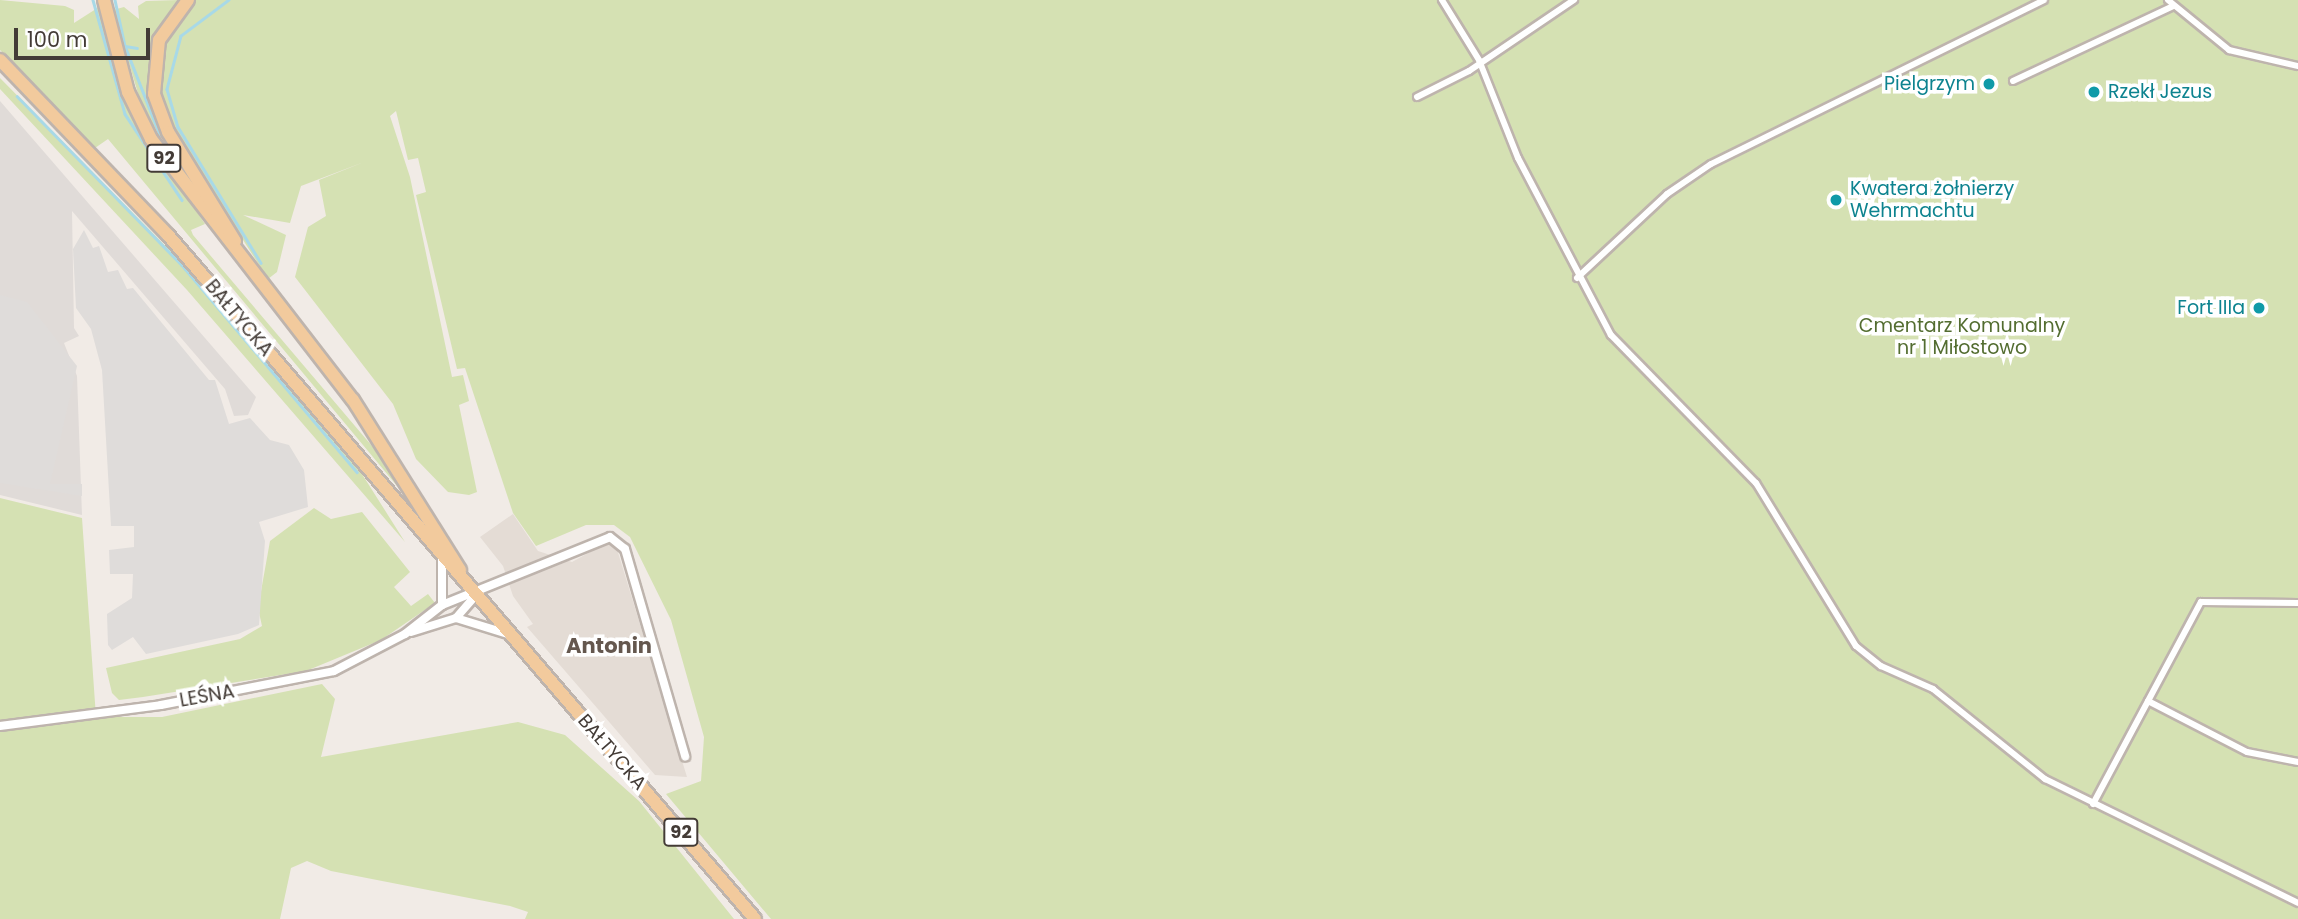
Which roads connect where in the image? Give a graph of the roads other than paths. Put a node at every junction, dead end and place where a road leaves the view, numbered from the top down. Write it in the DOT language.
graph roads {
  1 [pos="104,0"];
  2 [pos="188,0"];
  3 [pos="1442,0"];
  4 [pos="1574,0"];
  5 [pos="2044,0"];
  6 [pos="2170,3"];
  7 [pos="0,60"];
  8 [pos="1479,60"];
  9 [pos="2298,66"];
  10 [pos="0,72"];
  11 [pos="2013,81"];
  12 [pos="1417,97"];
  13 [pos="43,104"];
  14 [pos="1577,278"];
  15 [pos="256,281"];
  16 [pos="442,560"];
  17 [pos="471,591"];
  18 [pos="2298,603"];
  19 [pos="442,605"];
  20 [pos="456,618"];
  21 [pos="405,634"];
  22 [pos="508,635"];
  23 [pos="2148,701"];
  24 [pos="0,726"];
  25 [pos="685,756"];
  26 [pos="2298,762"];
  27 [pos="2093,803"];
  28 [pos="2298,903"];
  29 [pos="755,919"];
  1 -- 15 [label="main road, BAŁTYCKA / 92"];
  2 -- 15 [label="main road"];
  3 -- 8 [label="street"];
  4 -- 8 [label="street"];
  5 -- 14 [label="street"];
  6 -- 9 [label="street"];
  6 -- 11 [label="street"];
  7 -- 13 [label="main road, BAŁTYCKA / 92"];
  8 -- 12 [label="street"];
  8 -- 14 [label="street"];
  10 -- 13 [label="main road"];
  13 -- 16 [label="main road, BAŁTYCKA / 92"];
  14 -- 27 [label="street"];
  15 -- 17 [label="main road, BAŁTYCKA / 92"];
  16 -- 17 [label="main road, BAŁTYCKA / 92"];
  16 -- 19 [label="street"];
  17 -- 19 [label="street, LEŚNA"];
  17 -- 20 [label="street"];
  17 -- 22 [label="main road, BAŁTYCKA / 92"];
  17 -- 25 [label="street"];
  18 -- 23 [label="street"];
  19 -- 21 [label="street, LEŚNA"];
  20 -- 21 [label="street, LEŚNA"];
  20 -- 22 [label="street"];
  21 -- 24 [label="street, LEŚNA"];
  22 -- 29 [label="main road, BAŁTYCKA / 92"];
  23 -- 26 [label="street"];
  23 -- 27 [label="street"];
  27 -- 28 [label="street"];
}
